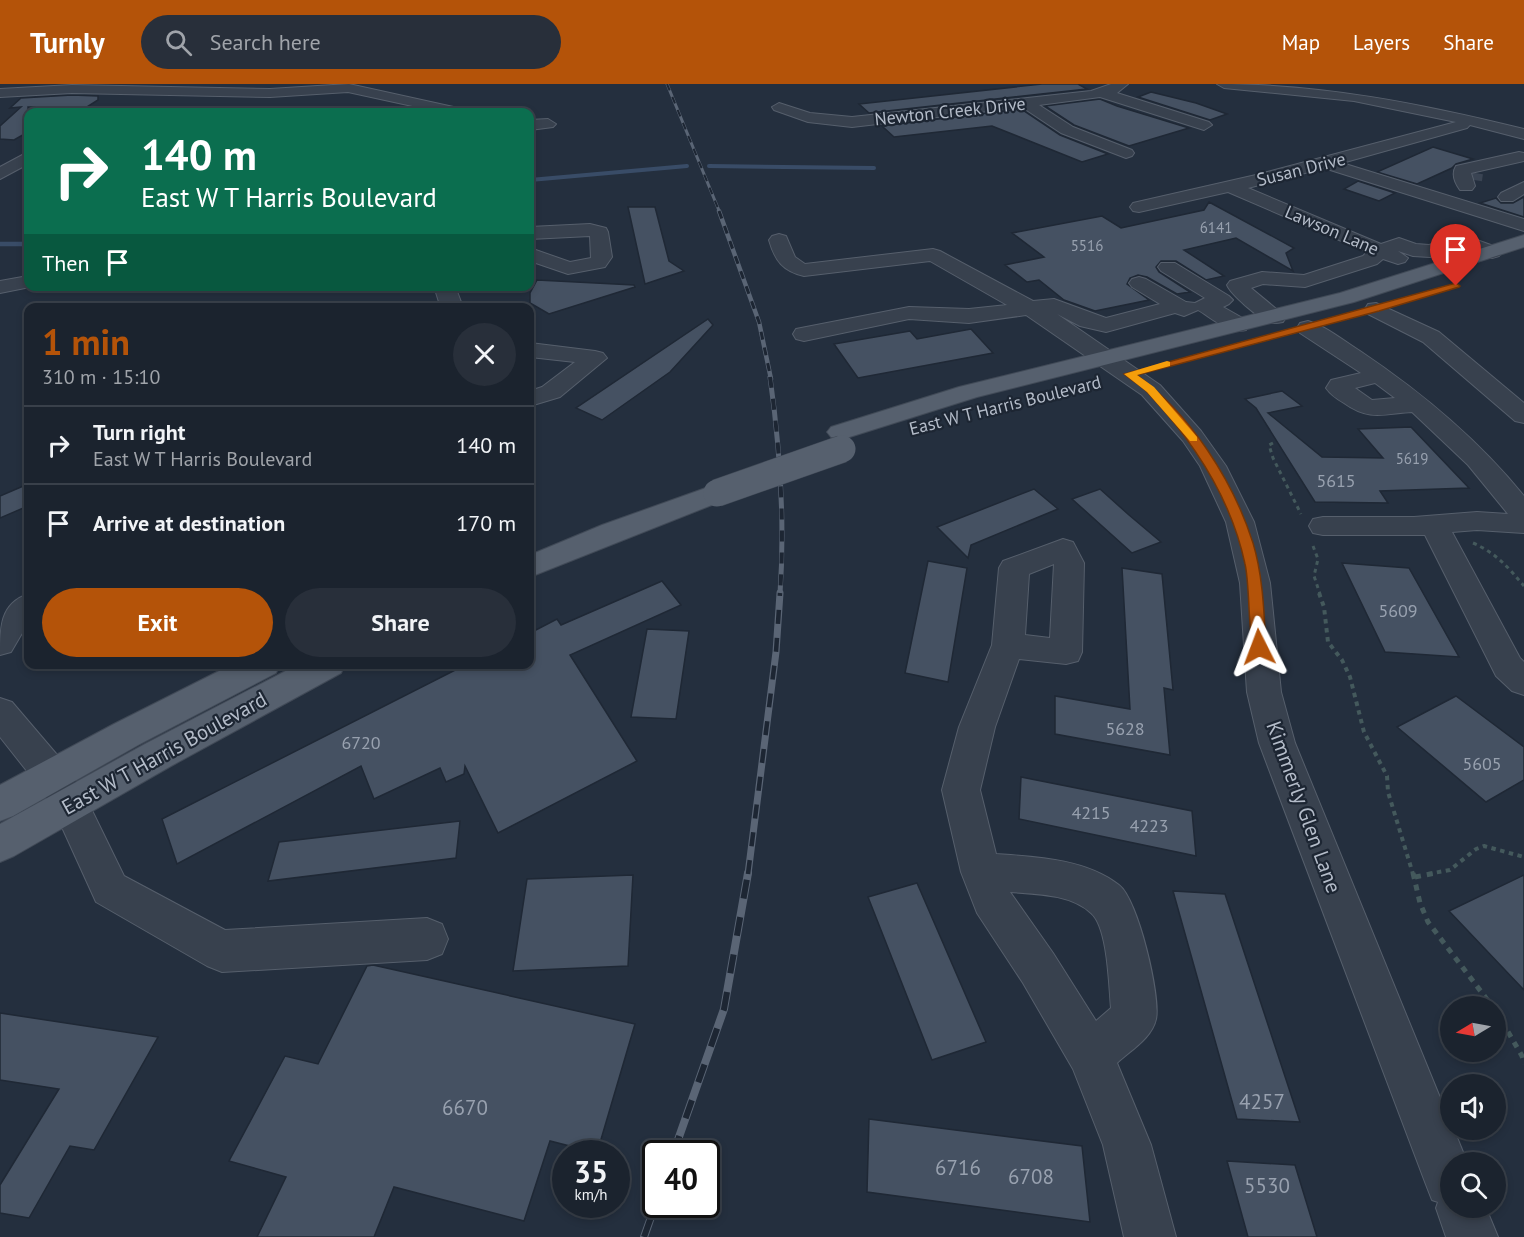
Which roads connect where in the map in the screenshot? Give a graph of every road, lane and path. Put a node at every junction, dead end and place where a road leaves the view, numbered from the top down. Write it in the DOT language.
graph roads {
  1 [pos="255,84"];
  2 [pos="1121,84"];
  3 [pos="1224,84"];
  4 [pos="59,87"];
  5 [pos="148,88"];
  6 [pos="0,93"];
  7 [pos="242,93"];
  8 [pos="1101,93"];
  9 [pos="412,101"];
  10 [pos="1026,103"];
  11 [pos="221,106"];
  12 [pos="115,107"];
  13 [pos="779,107"];
  14 [pos="399,108"];
  15 [pos="441,108"];
  16 [pos="1431,113"];
  17 [pos="548,124"];
  18 [pos="534,125"];
  19 [pos="1204,125"];
  20 [pos="1466,133"];
  21 [pos="1126,153"];
  22 [pos="1363,153"];
  23 [pos="1500,158"];
  24 [pos="24,159"];
  25 [pos="1326,163"];
  26 [pos="1390,163"];
  27 [pos="0,174"];
  28 [pos="1448,180"];
  29 [pos="1231,187"];
  30 [pos="1520,192"];
  31 [pos="1139,207"];
  32 [pos="1518,223"];
  33 [pos="1371,230"];
  34 [pos="534,233"];
  35 [pos="778,240"];
  36 [pos="1524,241"];
  37 [pos="1489,243"];
  38 [pos="1390,247"];
  39 [pos="534,255"];
  40 [pos="1524,261"];
  41 [pos="1168,267"];
  42 [pos="1433,272"];
  43 [pos="1139,282"];
  44 [pos="24,283"];
  45 [pos="0,287"];
  46 [pos="1205,305"];
  47 [pos="1029,307"];
  48 [pos="1167,309"];
  49 [pos="1376,309"];
  50 [pos="1137,317"];
  51 [pos="1275,317"];
  52 [pos="1238,325"];
  53 [pos="1308,328"];
  54 [pos="804,334"];
  55 [pos="1170,342"];
  56 [pos="534,350"];
  57 [pos="1118,366"];
  58 [pos="1380,375"];
  59 [pos="534,398"];
  60 [pos="1419,404"];
  61 [pos="1524,416"];
  62 [pos="1273,443"];
  63 [pos="717,483"];
  64 [pos="1524,515"];
  65 [pos="1433,523"];
  66 [pos="1524,524"];
  67 [pos="1311,526"];
  68 [pos="1467,537"];
  69 [pos="534,544"];
  70 [pos="534,565"];
  71 [pos="1524,586"];
  72 [pos="0,603"];
  73 [pos="24,605"];
  74 [pos="24,609"];
  75 [pos="0,642"];
  76 [pos="1008,645"];
  77 [pos="256,669"];
  78 [pos="318,669"];
  79 [pos="1524,682"];
  80 [pos="0,712"];
  81 [pos="60,789"];
  82 [pos="0,804"];
  83 [pos="0,844"];
  84 [pos="1524,857"];
  85 [pos="981,873"];
  86 [pos="1415,877"];
  87 [pos="427,939"];
  88 [pos="1484,996"];
  89 [pos="1506,1028"];
  90 [pos="1091,1055"];
  91 [pos="1524,1064"];
  92 [pos="1440,1157"];
  93 [pos="1465,1218"];
  94 [pos="1150,1237"];
  95 [pos="1472,1237"];
  1 -- 7 [label="street"];
  2 -- 8 [label="street, Newton Creek Drive"];
  3 -- 16 [label="street"];
  4 -- 5 [label="street"];
  4 -- 6 [label="street"];
  5 -- 7 [label="street"];
  5 -- 12 [label="street"];
  7 -- 9 [label="street"];
  7 -- 11 [label="street"];
  8 -- 10 [label="street, Newton Creek Drive"];
  8 -- 19 [label="street"];
  9 -- 14 [label="street"];
  9 -- 15 [label="street"];
  10 -- 13 [label="street, Newton Creek Drive"];
  10 -- 21 [label="street"];
  16 -- 20 [label="street"];
  16 -- 23 [label="street"];
  17 -- 18 [label="street"];
  20 -- 22 [label="street, Susan Drive"];
  20 -- 23 [label="street"];
  22 -- 25 [label="street, Susan Drive"];
  22 -- 26 [label="street"];
  23 -- 28 [label="street"];
  23 -- 30 [label="street"];
  24 -- 27 [label="street"];
  25 -- 29 [label="street, Susan Drive"];
  25 -- 32 [label="street"];
  29 -- 31 [label="street, Susan Drive"];
  29 -- 38 [label="street, Lawson Lane"];
  32 -- 37 [label="street"];
  33 -- 38 [label="street"];
  34 -- 39 [label="street"];
  35 -- 47 [label="street"];
  36 -- 37 [label="main road, East W T Harris Boulevard"];
  37 -- 38 [label="street"];
  37 -- 42 [label="main road, East W T Harris Boulevard"];
  38 -- 42 [label="street, Lawson Lane"];
  38 -- 51 [label="street"];
  40 -- 49 [label="main road, East W T Harris Boulevard"];
  41 -- 46 [label="street"];
  42 -- 51 [label="main road, East W T Harris Boulevard"];
  43 -- 46 [label="street"];
  44 -- 45 [label="street"];
  46 -- 52 [label="street"];
  47 -- 50 [label="street"];
  47 -- 54 [label="street"];
  47 -- 57 [label="street"];
  48 -- 50 [label="street"];
  49 -- 53 [label="main road, East W T Harris Boulevard"];
  49 -- 61 [label="street"];
  50 -- 55 [label="street"];
  51 -- 52 [label="main road, East W T Harris Boulevard"];
  52 -- 55 [label="main road, East W T Harris Boulevard"];
  53 -- 57 [label="main road, East W T Harris Boulevard"];
  53 -- 58 [label="street"];
  55 -- 57 [label="main road, East W T Harris Boulevard"];
  56 -- 59 [label="street"];
  57 -- 63 [label="main road, East W T Harris Boulevard, bridge"];
  57 -- 92 [label="street, Kimmerly Glen Lane"];
  58 -- 60 [label="street"];
  58 -- 60 [label="street"];
  60 -- 64 [label="street"];
  62 -- 67 [label="path"];
  63 -- 69 [label="main road, East W T Harris Boulevard"];
  63 -- 70 [label="main road, East W T Harris Boulevard"];
  65 -- 66 [label="street"];
  65 -- 67 [label="street"];
  65 -- 79 [label="street"];
  67 -- 86 [label="path"];
  68 -- 71 [label="path"];
  72 -- 73 [label="street"];
  74 -- 75 [label="street"];
  76 -- 85 [label="street"];
  77 -- 81 [label="main road, East W T Harris Boulevard"];
  78 -- 81 [label="main road, East W T Harris Boulevard"];
  80 -- 81 [label="street"];
  81 -- 82 [label="main road, East W T Harris Boulevard"];
  81 -- 83 [label="main road, East W T Harris Boulevard"];
  81 -- 87 [label="street"];
  84 -- 86 [label="path"];
  85 -- 90 [label="street"];
  85 -- 90 [label="street"];
  86 -- 88 [label="path"];
  89 -- 91 [label="path"];
  90 -- 94 [label="street"];
  93 -- 95 [label="street"];
}
